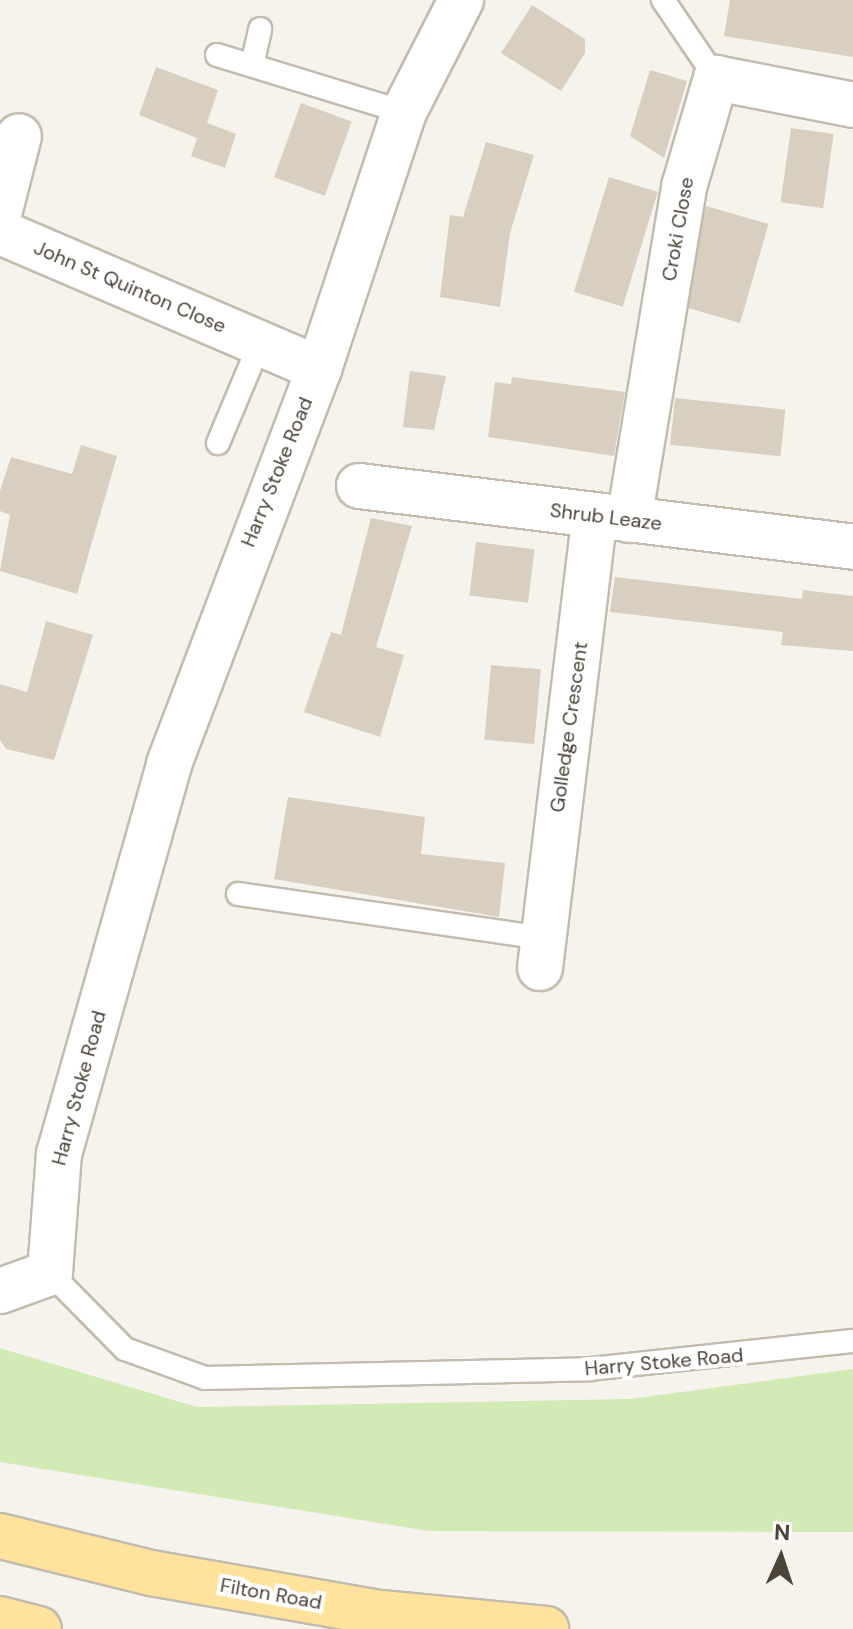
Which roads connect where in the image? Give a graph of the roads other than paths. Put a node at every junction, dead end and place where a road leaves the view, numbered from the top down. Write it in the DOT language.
graph roads {
  1 [pos="461,0"];
  2 [pos="663,0"];
  3 [pos="260,29"];
  4 [pos="217,55"];
  5 [pos="252,65"];
  6 [pos="716,78"];
  7 [pos="853,105"];
  8 [pos="404,112"];
  9 [pos="19,136"];
  10 [pos="0,210"];
  11 [pos="0,232"];
  12 [pos="260,343"];
  13 [pos="319,369"];
  14 [pos="218,443"];
  15 [pos="359,486"];
  16 [pos="612,518"];
  17 [pos="853,547"];
  18 [pos="238,894"];
  19 [pos="542,953"];
  20 [pos="50,1273"];
  21 [pos="0,1291"];
  22 [pos="853,1341"];
  23 [pos="0,1536"];
  24 [pos="0,1619"];
  25 [pos="39,1629"];
  26 [pos="546,1629"];
  1 -- 8 [label="street, Harry Stoke Road"];
  2 -- 6 [label="lane"];
  3 -- 5 [label="lane"];
  4 -- 5 [label="lane"];
  5 -- 8 [label="lane"];
  6 -- 7 [label="street"];
  6 -- 16 [label="street, Croki Close"];
  8 -- 13 [label="street, Harry Stoke Road"];
  9 -- 10 [label="street"];
  11 -- 12 [label="street, John St Quinton Close"];
  12 -- 13 [label="street, John St Quinton Close"];
  12 -- 14 [label="lane"];
  13 -- 20 [label="street, Harry Stoke Road"];
  15 -- 16 [label="street, Shrub Leaze"];
  16 -- 17 [label="street, Shrub Leaze"];
  16 -- 19 [label="street, Golledge Crescent"];
  18 -- 19 [label="lane, Golledge Crescent"];
  20 -- 21 [label="street"];
  20 -- 22 [label="lane, Harry Stoke Road"];
  23 -- 26 [label="main road, Filton Road"];
  24 -- 25 [label="main road"];
}
